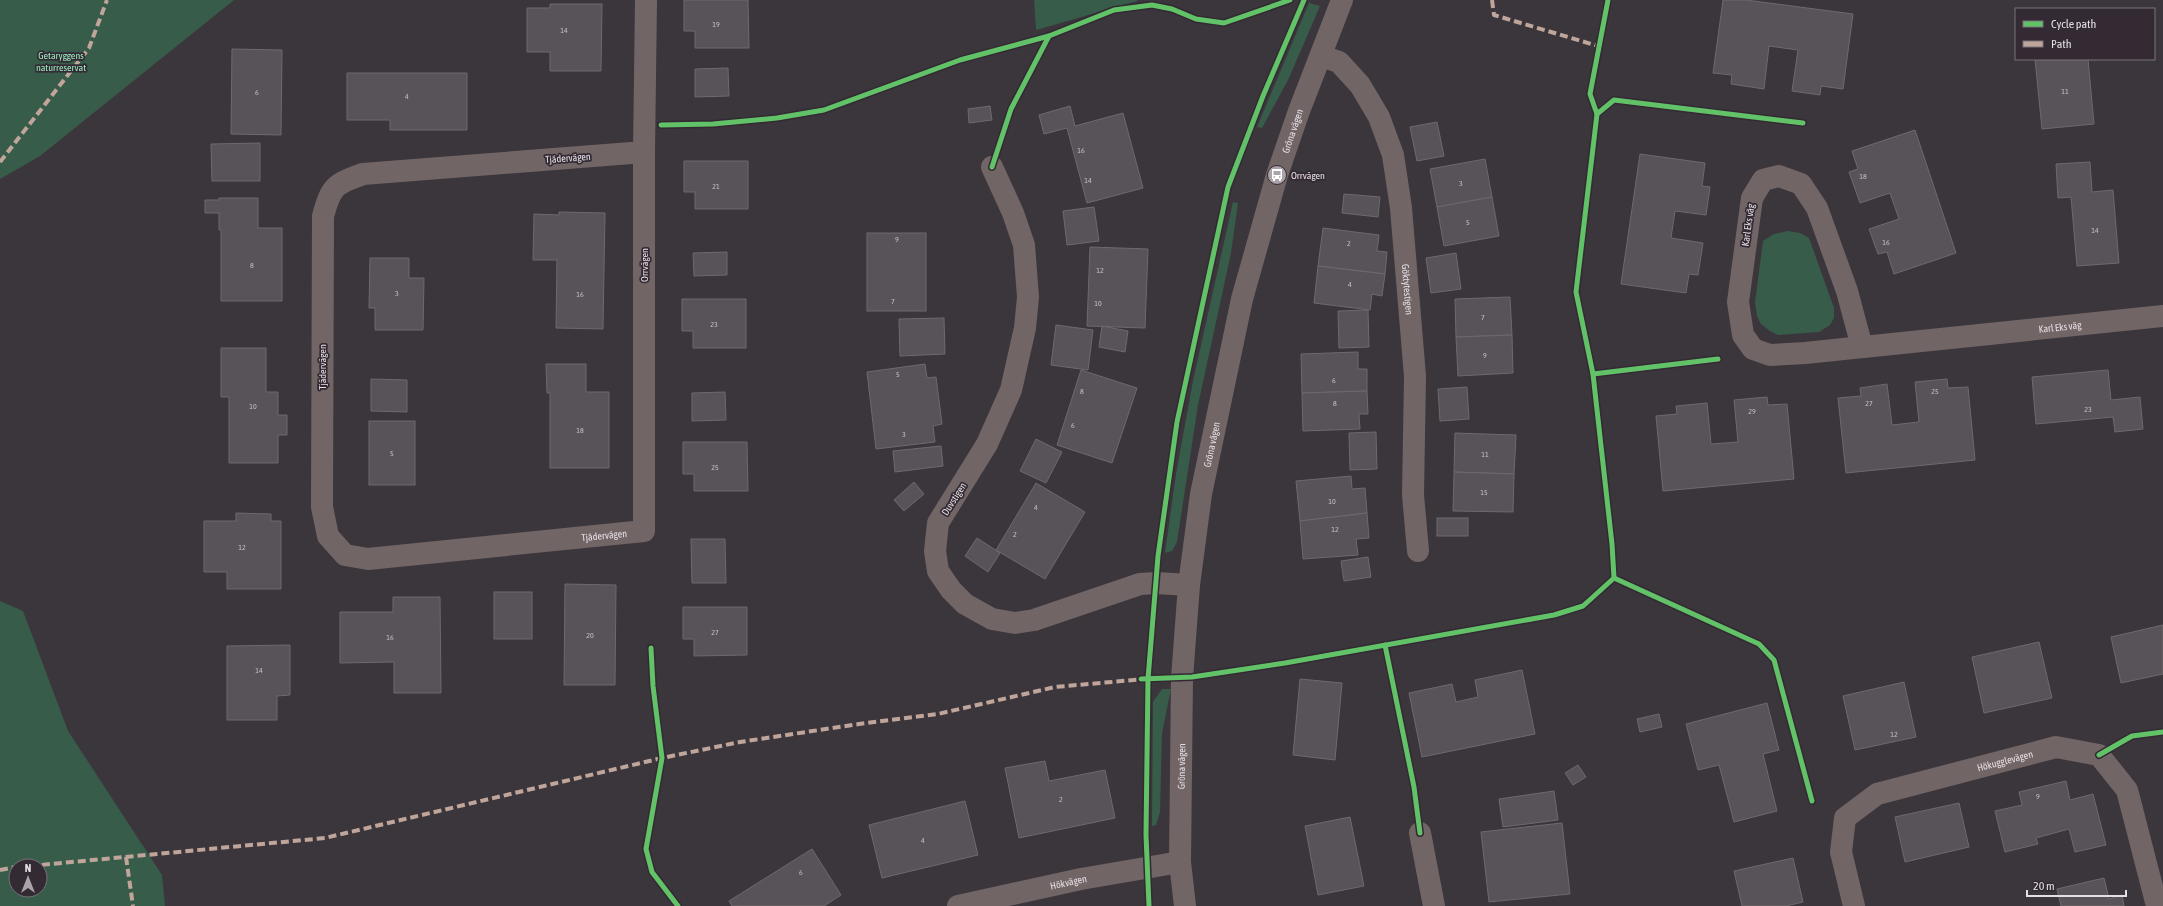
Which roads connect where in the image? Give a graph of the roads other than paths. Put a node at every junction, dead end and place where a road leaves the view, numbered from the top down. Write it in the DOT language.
graph roads {
  1 [pos="646,0"];
  2 [pos="1342,0"];
  3 [pos="1321,56"];
  4 [pos="644,152"];
  5 [pos="992,167"];
  6 [pos="2163,316"];
  7 [pos="1862,347"];
  8 [pos="644,531"];
  9 [pos="1418,551"];
  10 [pos="1189,585"];
  11 [pos="1420,833"];
  12 [pos="1180,862"];
  13 [pos="958,906"];
  14 [pos="1185,906"];
  15 [pos="1434,906"];
  16 [pos="1854,906"];
  17 [pos="2157,906"];
  1 -- 4 [label="street, Orrvägen"];
  2 -- 3 [label="street, Gröna vägen"];
  3 -- 9 [label="street, Göktytestigen"];
  3 -- 10 [label="street, Gröna vägen"];
  4 -- 8 [label="street, Orrvägen"];
  4 -- 8 [label="street, Tjädervägen"];
  5 -- 10 [label="street, Duvstigen"];
  6 -- 7 [label="street, Karl Eks väg"];
  7 -- 7 [label="street, Karl Eks väg"];
  10 -- 12 [label="street, Gröna vägen"];
  11 -- 15 [label="street"];
  12 -- 13 [label="street, Hökvägen"];
  12 -- 14 [label="street, Gröna vägen"];
  16 -- 17 [label="street, Hökugglevägen"];
}
